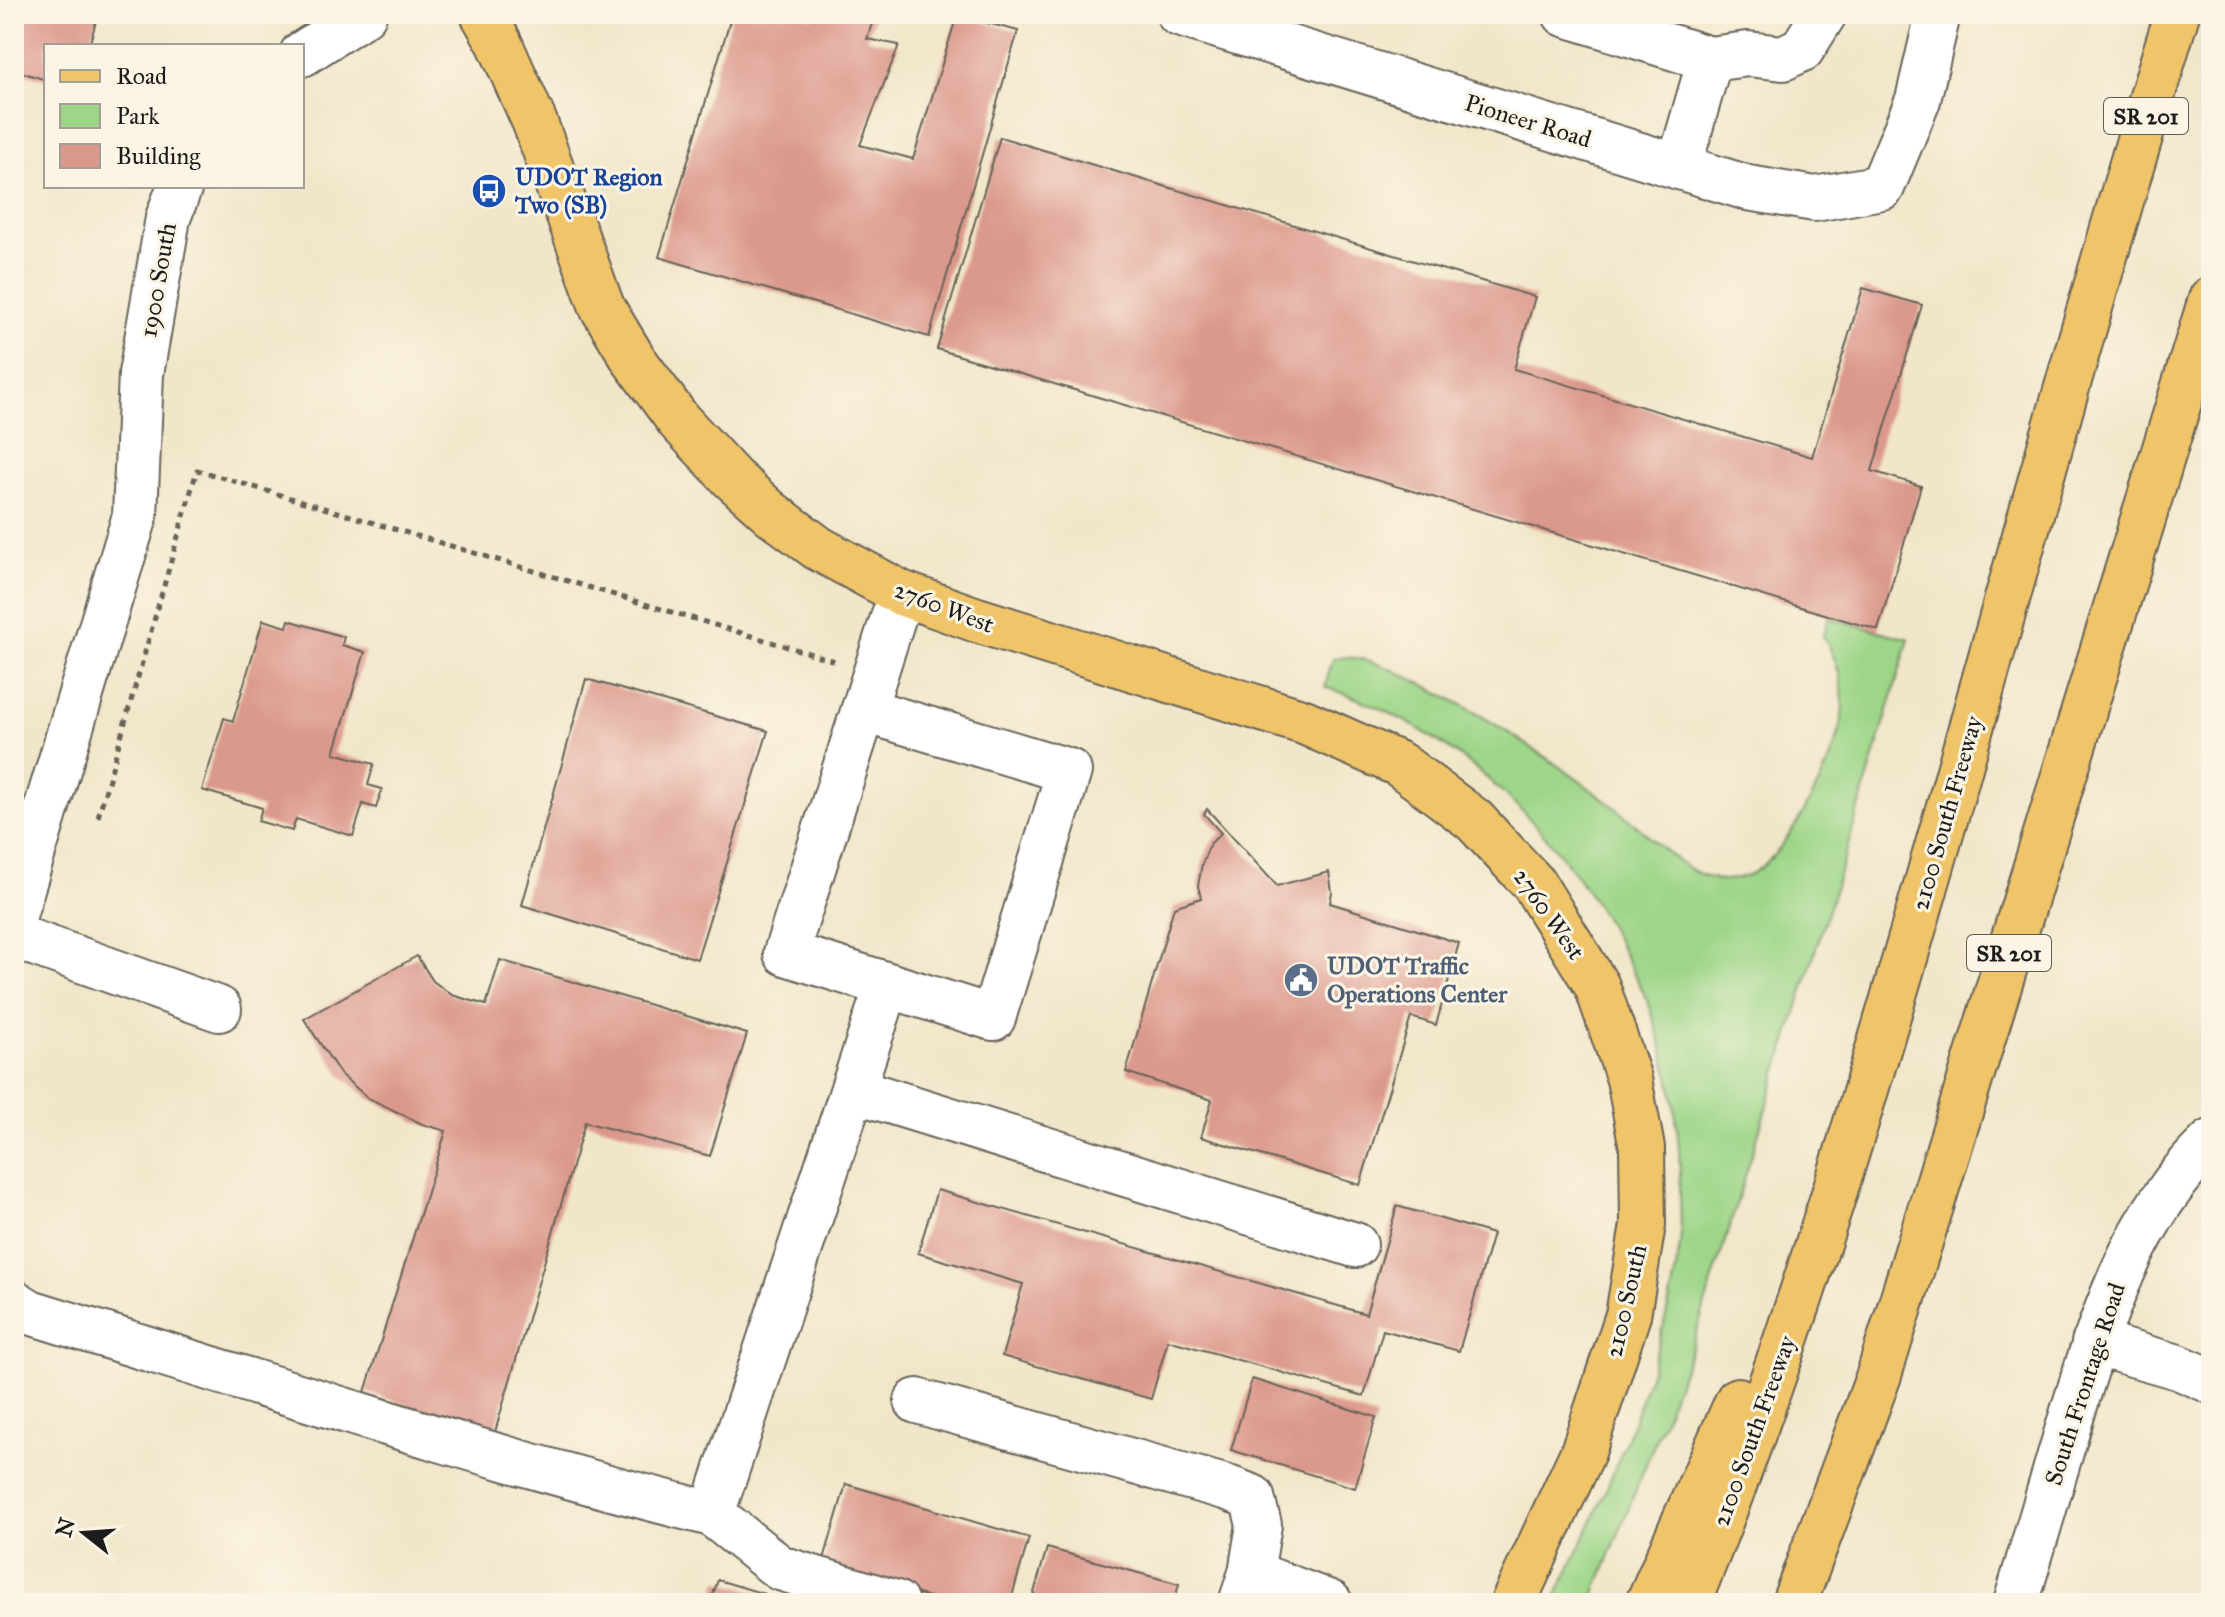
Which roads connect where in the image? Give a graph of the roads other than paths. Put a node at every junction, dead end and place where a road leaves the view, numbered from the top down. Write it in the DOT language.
graph roads {
  1 [pos="364,14"];
  2 [pos="483,14"];
  3 [pos="1179,14"];
  4 [pos="1565,14"];
  5 [pos="1824,14"];
  6 [pos="1938,14"];
  7 [pos="2156,14"];
  8 [pos="2177,14"];
  9 [pos="1280,29"];
  10 [pos="304,53"];
  11 [pos="1710,59"];
  12 [pos="1679,167"];
  13 [pos="179,188"];
  14 [pos="2115,218"];
  15 [pos="2211,299"];
  16 [pos="901,593"];
  17 [pos="864,710"];
  18 [pos="14,915"];
  19 [pos="14,936"];
  20 [pos="1901,976"];
  21 [pos="887,986"];
  22 [pos="1597,986"];
  23 [pos="219,1009"];
  24 [pos="854,1090"];
  25 [pos="2211,1142"];
  26 [pos="1355,1245"];
  27 [pos="14,1302"];
  28 [pos="2094,1343"];
  29 [pos="2211,1381"];
  30 [pos="917,1401"];
  31 [pos="712,1514"];
  32 [pos="1246,1588"];
  33 [pos="896,1603"];
  34 [pos="1330,1603"];
  35 [pos="1513,1603"];
  36 [pos="1648,1603"];
  37 [pos="1688,1603"];
  38 [pos="1794,1603"];
  39 [pos="2016,1603"];
  1 -- 10 [label="street"];
  2 -- 16 [label="main road, 2760 West"];
  3 -- 9 [label="street, Pioneer Road"];
  4 -- 11 [label="street"];
  5 -- 11 [label="street"];
  6 -- 12 [label="street, Pioneer Road"];
  7 -- 14 [label="main road"];
  8 -- 14 [label="main road, 2100 South Freeway / SR 201"];
  9 -- 12 [label="street, Pioneer Road"];
  11 -- 12 [label="street"];
  13 -- 18 [label="street, 1900 South"];
  14 -- 20 [label="main road, 2100 South Freeway / SR 201"];
  15 -- 38 [label="main road, SR 201"];
  16 -- 17 [label="street"];
  16 -- 22 [label="main road, 2760 West"];
  17 -- 21 [label="street"];
  17 -- 21 [label="street"];
  19 -- 23 [label="street"];
  20 -- 36 [label="main road"];
  20 -- 37 [label="main road, 2100 South Freeway / SR 201"];
  21 -- 24 [label="street"];
  22 -- 35 [label="main road, 2100 South"];
  24 -- 26 [label="street"];
  24 -- 31 [label="street"];
  25 -- 28 [label="street, South Frontage Road"];
  27 -- 31 [label="street"];
  28 -- 29 [label="street"];
  28 -- 39 [label="street, South Frontage Road"];
  30 -- 32 [label="street"];
  31 -- 33 [label="street"];
  32 -- 34 [label="street"];
}
